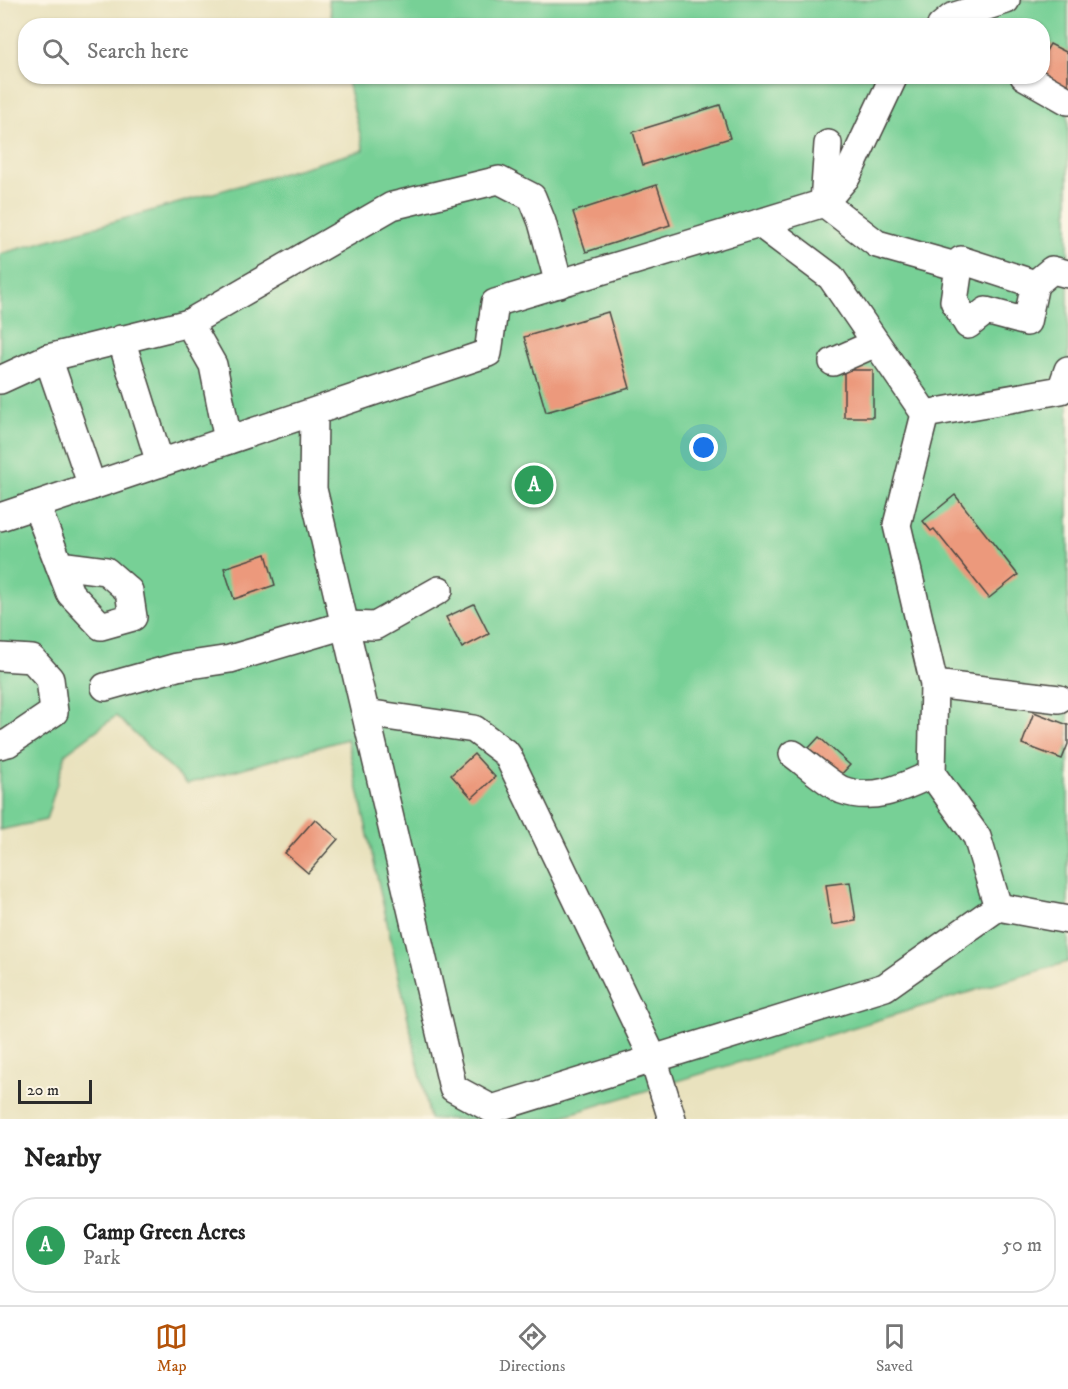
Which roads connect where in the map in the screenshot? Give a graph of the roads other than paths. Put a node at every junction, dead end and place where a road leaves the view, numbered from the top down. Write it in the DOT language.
graph roads {
  1 [pos="1006,0"];
  2 [pos="951,18"];
  3 [pos="890,84"];
  4 [pos="1038,84"];
  5 [pos="1068,101"];
  6 [pos="828,144"];
  7 [pos="824,203"];
  8 [pos="759,223"];
  9 [pos="959,267"];
  10 [pos="1068,274"];
  11 [pos="559,284"];
  12 [pos="1035,284"];
  13 [pos="189,323"];
  14 [pos="120,339"];
  15 [pos="876,343"];
  16 [pos="48,358"];
  17 [pos="833,362"];
  18 [pos="0,380"];
  19 [pos="1066,384"];
  20 [pos="314,412"];
  21 [pos="925,414"];
  22 [pos="228,440"];
  23 [pos="160,463"];
  24 [pos="92,486"];
  25 [pos="36,505"];
  26 [pos="0,517"];
  27 [pos="59,565"];
  28 [pos="439,590"];
  29 [pos="345,625"];
  30 [pos="0,657"];
  31 [pos="934,684"];
  32 [pos="105,687"];
  33 [pos="1059,699"];
  34 [pos="366,713"];
  35 [pos="0,745"];
  36 [pos="793,754"];
  37 [pos="932,774"];
  38 [pos="998,907"];
  39 [pos="1068,920"];
  40 [pos="653,1058"];
  41 [pos="672,1119"];
  1 -- 2 [label="lane"];
  3 -- 7 [label="lane"];
  4 -- 5 [label="lane"];
  6 -- 7 [label="lane"];
  7 -- 8 [label="lane"];
  7 -- 9 [label="lane"];
  8 -- 11 [label="lane"];
  8 -- 15 [label="lane"];
  9 -- 12 [label="lane"];
  9 -- 12 [label="lane"];
  10 -- 12 [label="lane"];
  11 -- 13 [label="lane"];
  11 -- 20 [label="lane"];
  13 -- 14 [label="lane"];
  13 -- 22 [label="lane"];
  14 -- 16 [label="lane"];
  14 -- 23 [label="lane"];
  15 -- 17 [label="lane"];
  15 -- 21 [label="lane"];
  16 -- 18 [label="lane"];
  16 -- 24 [label="lane"];
  19 -- 21 [label="lane"];
  20 -- 22 [label="lane"];
  20 -- 29 [label="lane"];
  21 -- 31 [label="lane"];
  22 -- 23 [label="lane"];
  23 -- 24 [label="lane"];
  24 -- 25 [label="lane"];
  25 -- 26 [label="lane"];
  25 -- 27 [label="lane"];
  28 -- 29 [label="lane"];
  29 -- 32 [label="lane"];
  29 -- 34 [label="lane"];
  30 -- 35 [label="lane"];
  31 -- 33 [label="lane"];
  31 -- 37 [label="lane"];
  34 -- 40 [label="lane"];
  34 -- 40 [label="lane"];
  36 -- 37 [label="lane"];
  37 -- 38 [label="lane"];
  38 -- 39 [label="lane"];
  38 -- 40 [label="lane"];
  40 -- 41 [label="lane"];
}
